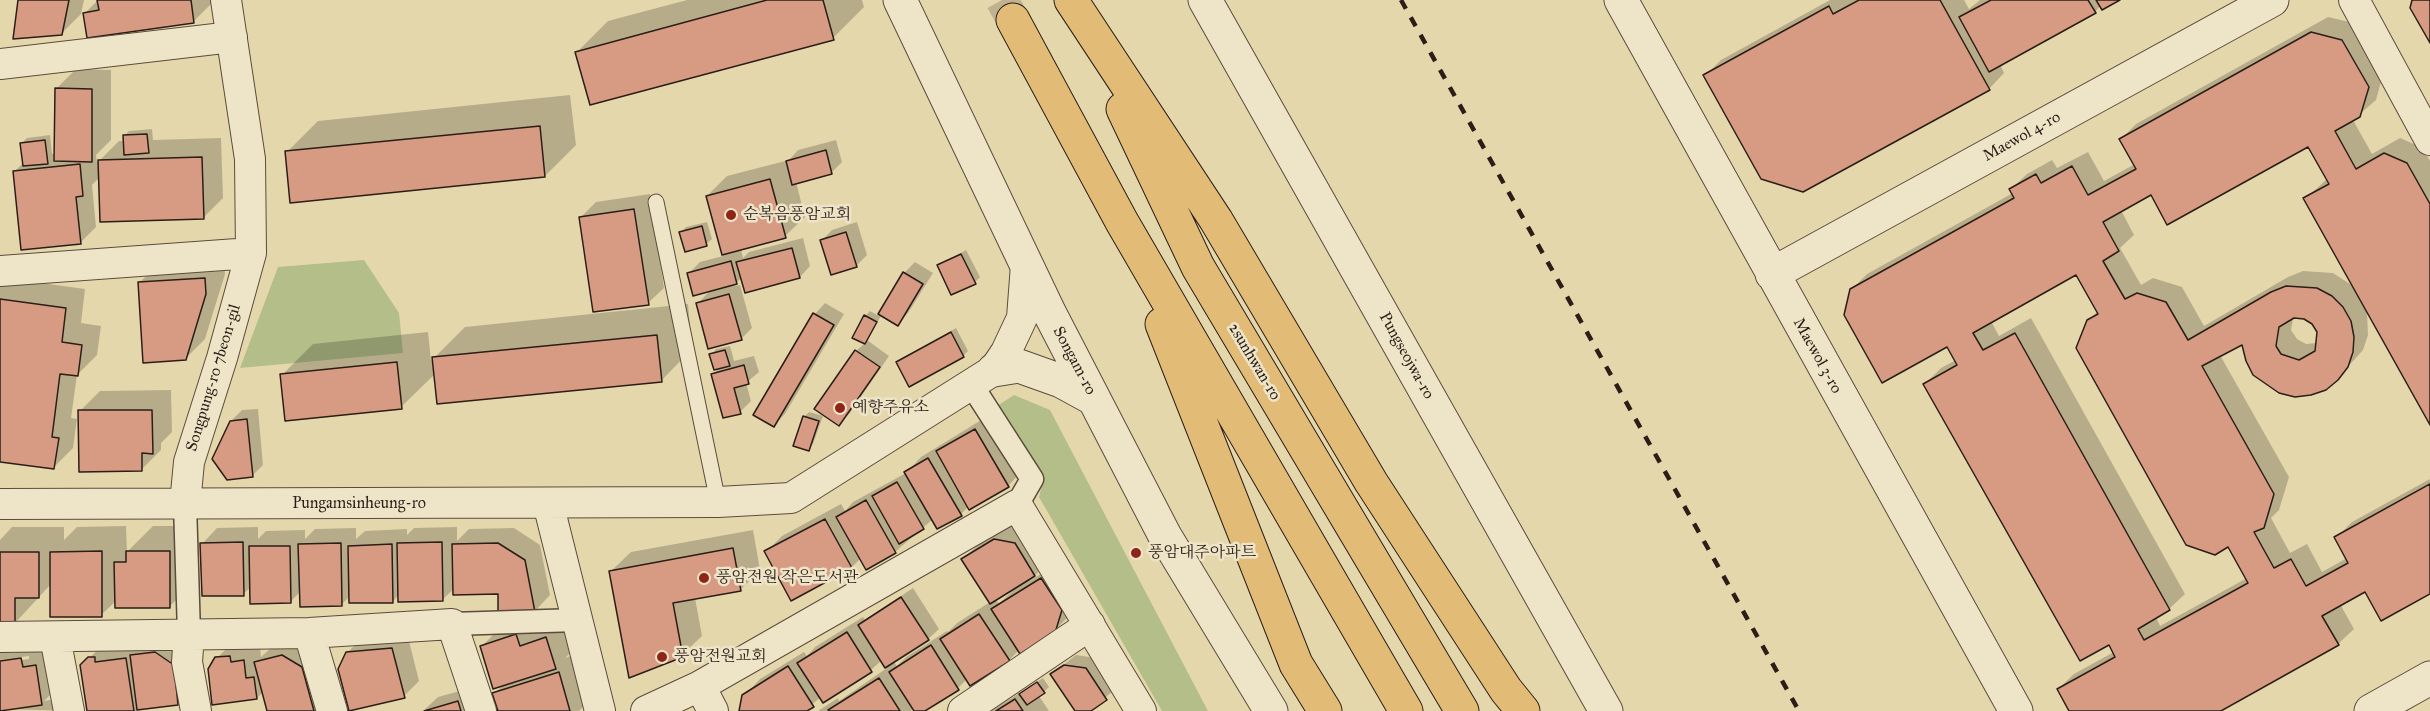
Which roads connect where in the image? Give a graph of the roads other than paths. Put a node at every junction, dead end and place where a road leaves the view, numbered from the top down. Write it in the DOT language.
graph roads {
  1 [pos="226,0"];
  2 [pos="900,0"];
  3 [pos="1071,0"];
  4 [pos="1205,0"];
  5 [pos="1621,0"];
  6 [pos="2272,0"];
  7 [pos="2354,0"];
  8 [pos="1013,20"];
  9 [pos="232,38"];
  10 [pos="0,64"];
  11 [pos="2430,140"];
  12 [pos="656,202"];
  13 [pos="1122,222"];
  14 [pos="251,253"];
  15 [pos="1026,265"];
  16 [pos="0,271"];
  17 [pos="1772,274"];
  18 [pos="982,377"];
  19 [pos="1094,399"];
  20 [pos="718,502"];
  21 [pos="548,503"];
  22 [pos="0,504"];
  23 [pos="185,504"];
  24 [pos="1017,505"];
  25 [pos="577,620"];
  26 [pos="452,624"];
  27 [pos="1090,625"];
  28 [pos="309,633"];
  29 [pos="189,634"];
  30 [pos="0,637"];
  31 [pos="55,637"];
  32 [pos="2430,678"];
  33 [pos="706,698"];
  34 [pos="69,711"];
  35 [pos="196,711"];
  36 [pos="332,711"];
  37 [pos="481,711"];
  38 [pos="600,711"];
  39 [pos="646,711"];
  40 [pos="963,711"];
  41 [pos="1141,711"];
  42 [pos="1271,711"];
  43 [pos="1325,711"];
  44 [pos="1406,711"];
  45 [pos="1462,711"];
  46 [pos="1523,711"];
  47 [pos="1606,711"];
  48 [pos="2016,711"];
  49 [pos="2372,711"];
  1 -- 9 [label="street, Songpung-ro 7beon-gil"];
  2 -- 15 [label="street, Songam-ro"];
  3 -- 45 [label="highway, 2sunhwan-ro"];
  3 -- 46 [label="highway"];
  4 -- 47 [label="street, Pungseojwa-ro"];
  5 -- 17 [label="street, Maewol 3-ro"];
  6 -- 17 [label="street, Maewol 4-ro"];
  7 -- 11 [label="street"];
  8 -- 13 [label="highway"];
  9 -- 10 [label="street"];
  9 -- 14 [label="street, Songpung-ro 7beon-gil"];
  12 -- 20 [label="lane"];
  13 -- 43 [label="highway"];
  13 -- 44 [label="highway"];
  14 -- 16 [label="street"];
  14 -- 23 [label="street, Songpung-ro 7beon-gil"];
  15 -- 18 [label="street, Pungamsinheung-ro"];
  15 -- 19 [label="street, Songam-ro"];
  17 -- 48 [label="street, Maewol 3-ro"];
  18 -- 19 [label="street"];
  18 -- 20 [label="street, Pungamsinheung-ro"];
  18 -- 24 [label="street"];
  19 -- 42 [label="street, Songam-ro"];
  20 -- 21 [label="street, Pungamsinheung-ro"];
  21 -- 23 [label="street, Pungamsinheung-ro"];
  21 -- 25 [label="street"];
  22 -- 23 [label="street, Pungamsinheung-ro"];
  23 -- 29 [label="street"];
  24 -- 27 [label="street"];
  24 -- 33 [label="street"];
  25 -- 26 [label="street"];
  25 -- 38 [label="street"];
  26 -- 28 [label="street"];
  26 -- 37 [label="street"];
  27 -- 40 [label="street"];
  27 -- 41 [label="street"];
  28 -- 29 [label="street"];
  28 -- 36 [label="street"];
  29 -- 31 [label="street"];
  29 -- 35 [label="street"];
  30 -- 31 [label="street"];
  31 -- 34 [label="street"];
  32 -- 49 [label="street"];
  33 -- 39 [label="street"];
}
